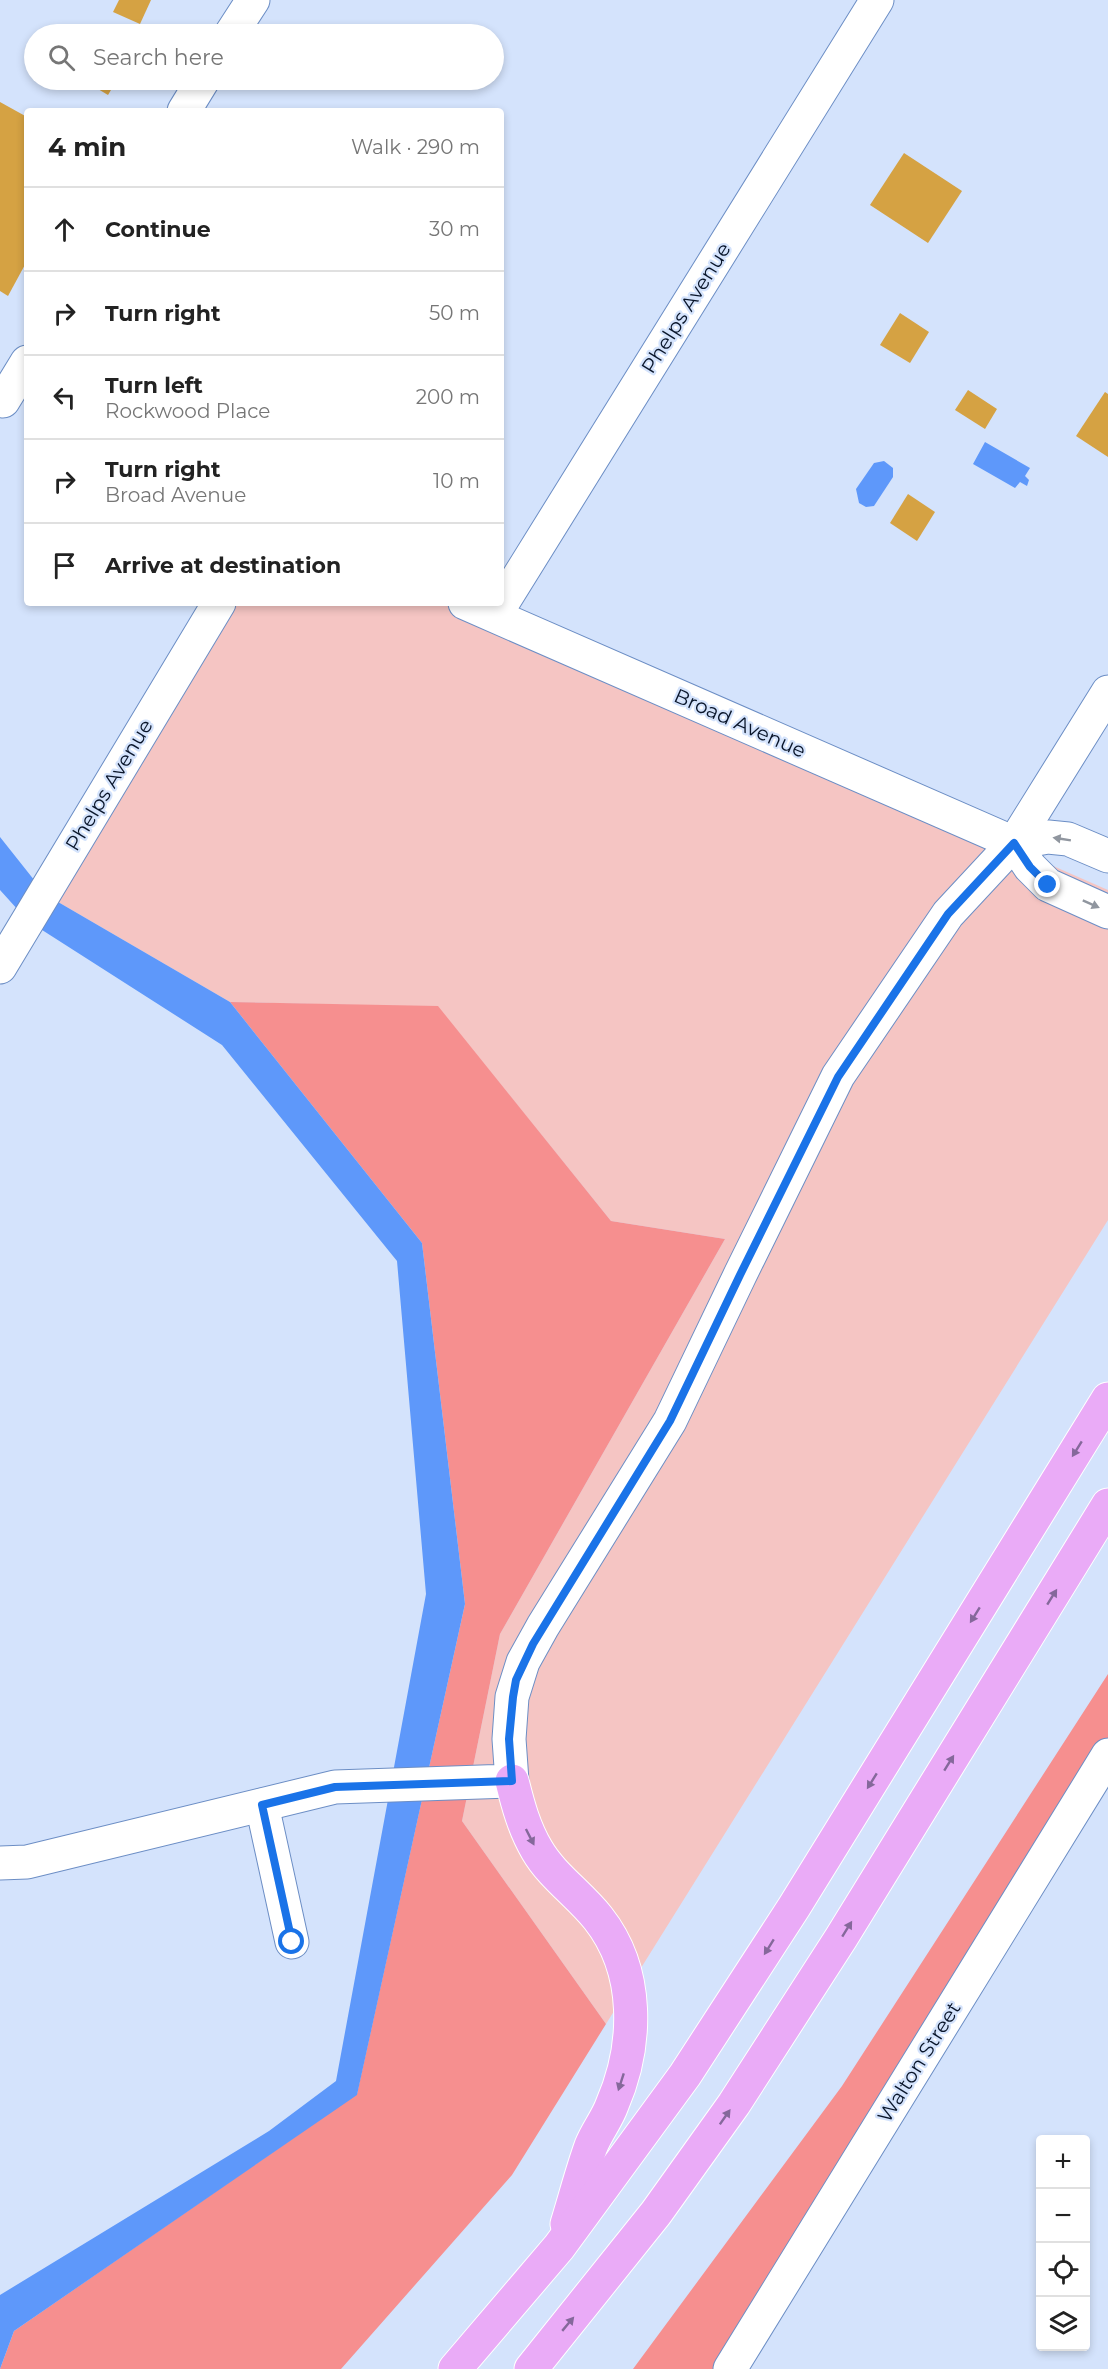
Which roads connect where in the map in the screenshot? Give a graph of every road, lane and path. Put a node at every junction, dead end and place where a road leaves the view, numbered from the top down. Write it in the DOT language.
graph roads {
  1 [pos="253,0"];
  2 [pos="878,0"];
  3 [pos="237,24"];
  4 [pos="197,90"];
  5 [pos="186,108"];
  6 [pos="24,369"];
  7 [pos="10,404"];
  8 [pos="504,572"];
  9 [pos="217,606"];
  10 [pos="480,609"];
  11 [pos="1108,692"];
  12 [pos="1014,843"];
  13 [pos="1108,856"];
  14 [pos="1108,912"];
  15 [pos="3,962"];
  16 [pos="1108,1399"];
  17 [pos="1108,1505"];
  18 [pos="1108,1755"];
  19 [pos="512,1781"];
  20 [pos="262,1805"];
  21 [pos="0,1863"];
  22 [pos="292,1942"];
  23 [pos="559,2247"];
  24 [pos="455,2369"];
  25 [pos="531,2369"];
  26 [pos="730,2369"];
  1 -- 3 [label="street"];
  2 -- 8 [label="street, Phelps Avenue"];
  4 -- 5 [label="street"];
  6 -- 7 [label="street"];
  9 -- 15 [label="street, Phelps Avenue"];
  10 -- 12 [label="street, Broad Avenue"];
  11 -- 12 [label="street"];
  13 -- 12 [label="street, one-way"];
  12 -- 14 [label="street, one-way"];
  12 -- 19 [label="street"];
  16 -- 23 [label="highway, one-way"];
  25 -- 17 [label="highway, one-way"];
  18 -- 26 [label="street, Walton Street"];
  19 -- 20 [label="street"];
  19 -- 23 [label="highway, one-way"];
  20 -- 21 [label="street"];
  20 -- 22 [label="street"];
  23 -- 24 [label="highway"];
}
